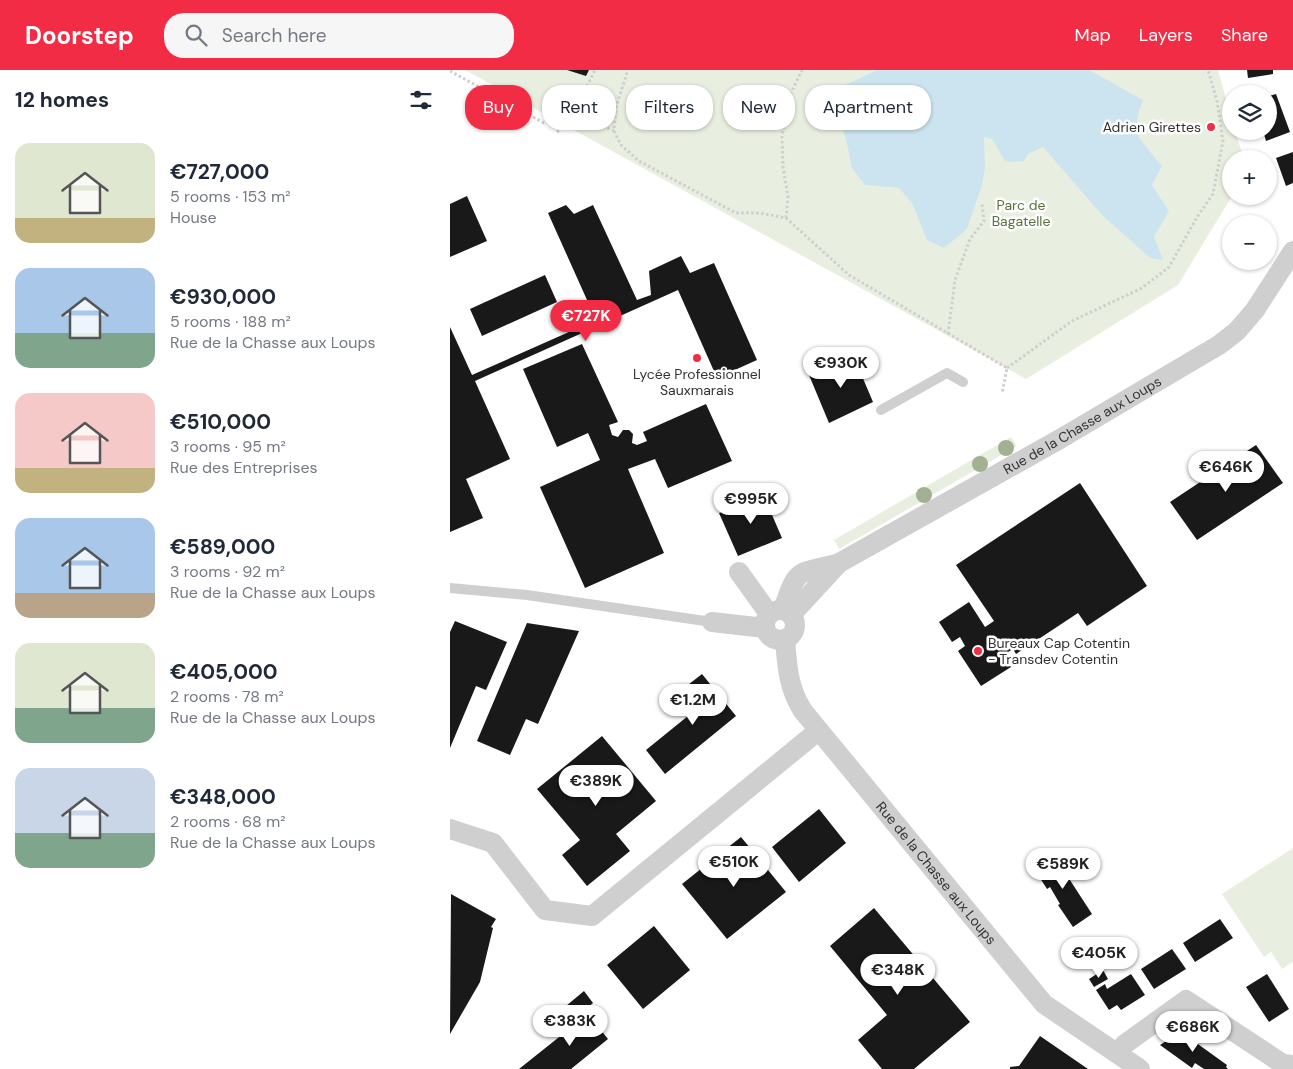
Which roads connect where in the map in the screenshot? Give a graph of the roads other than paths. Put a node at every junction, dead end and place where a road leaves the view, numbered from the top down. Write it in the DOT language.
graph roads {
  1 [pos="1293,251"];
  2 [pos="964,382"];
  3 [pos="880,410"];
  4 [pos="739,572"];
  5 [pos="450,588"];
  6 [pos="777,617"];
  7 [pos="712,622"];
  8 [pos="818,731"];
  9 [pos="450,829"];
  10 [pos="1117,1053"];
  11 [pos="1293,1065"];
  12 [pos="1140,1069"];
  1 -- 6 [label="street, Rue de la Chasse aux Loups"];
  2 -- 3 [label="lane"];
  4 -- 6 [label="street"];
  5 -- 7 [label="lane"];
  6 -- 7 [label="street"];
  6 -- 8 [label="street, Rue de la Chasse aux Loups"];
  8 -- 9 [label="street"];
  8 -- 10 [label="street, Rue de la Chasse aux Loups"];
  10 -- 11 [label="street"];
  10 -- 12 [label="street, Rue de la Chasse aux Loups"];
}
